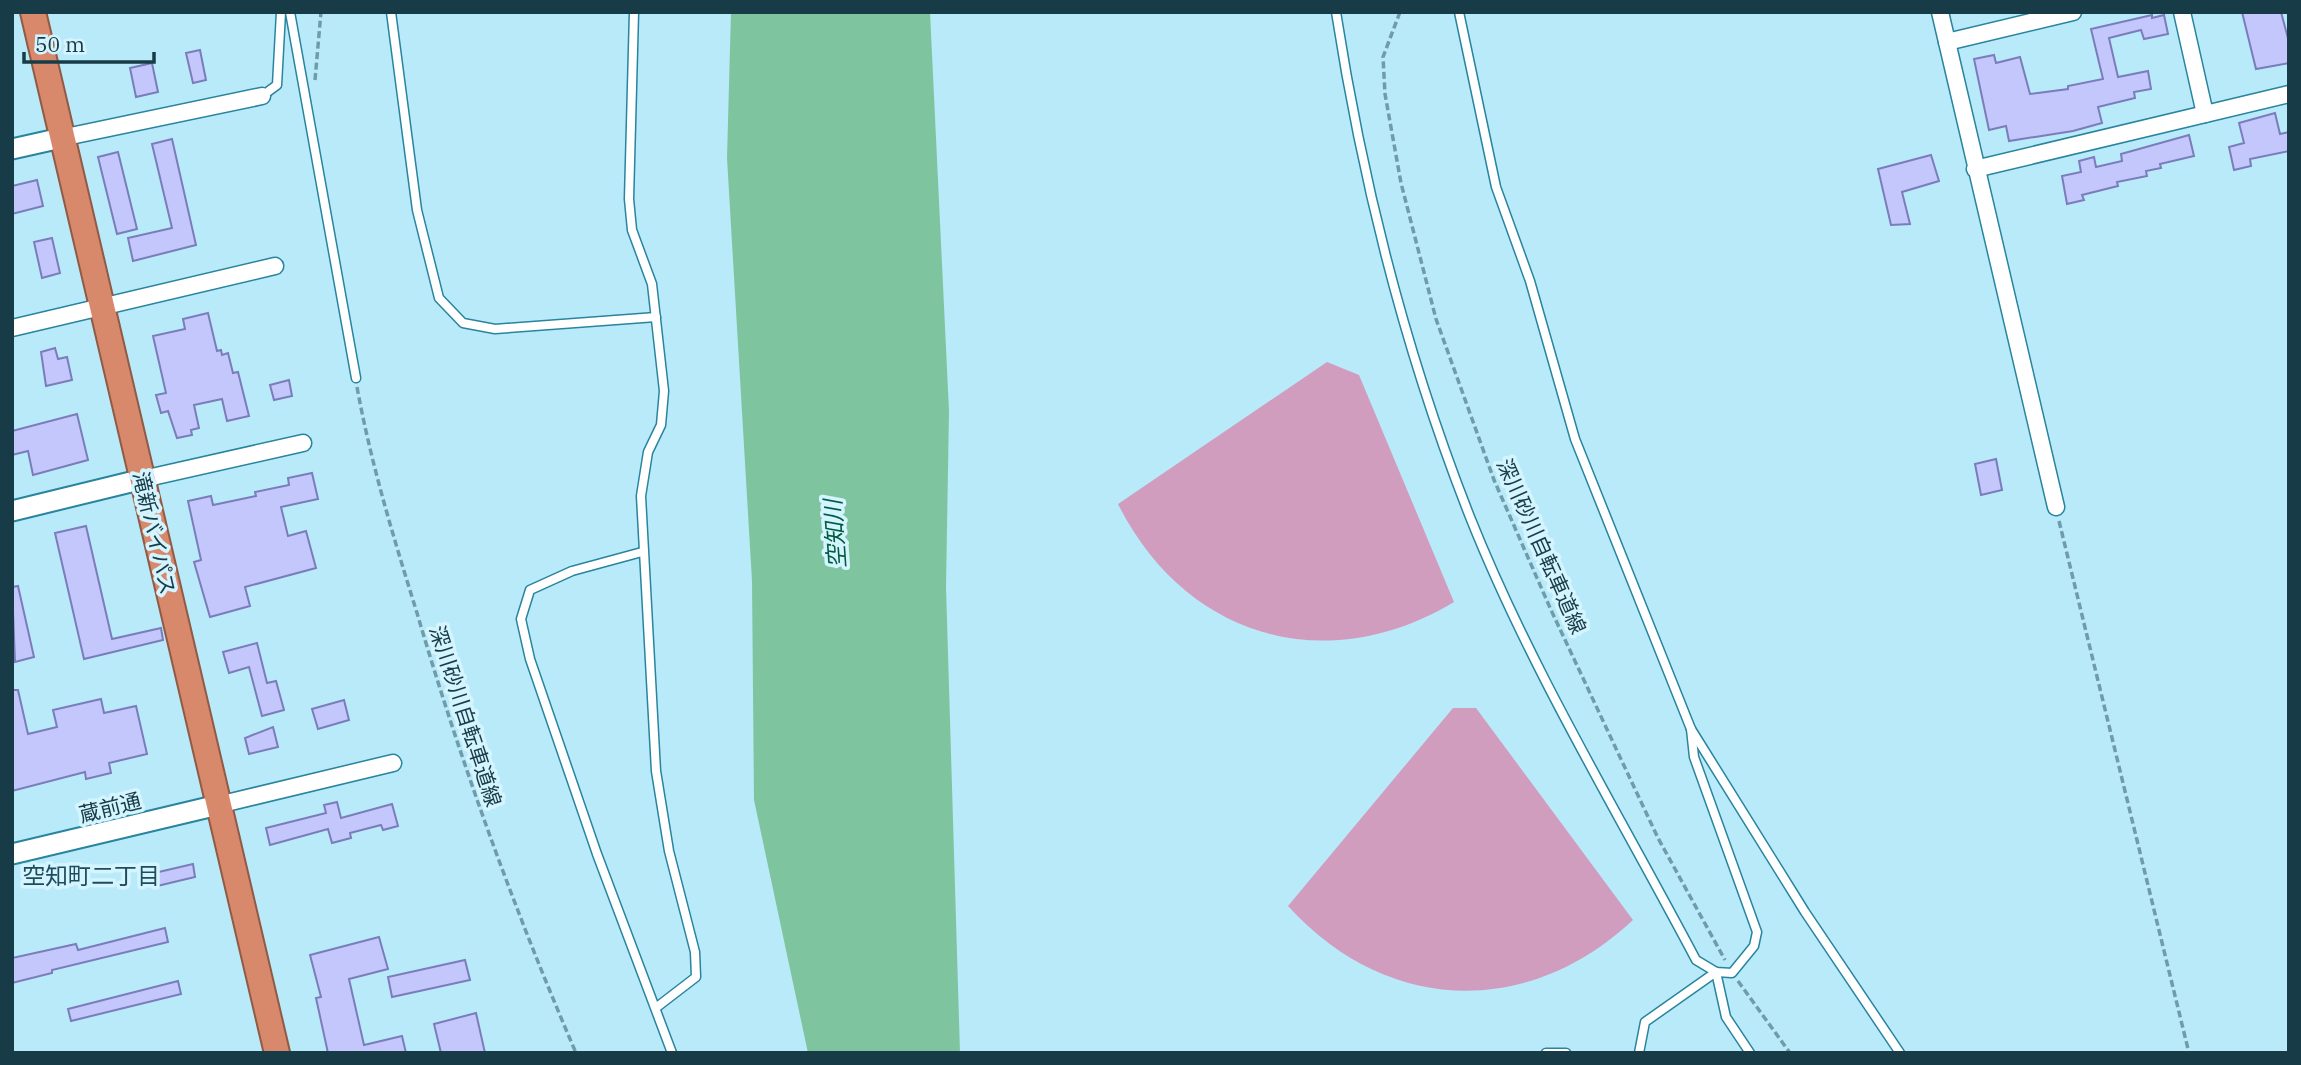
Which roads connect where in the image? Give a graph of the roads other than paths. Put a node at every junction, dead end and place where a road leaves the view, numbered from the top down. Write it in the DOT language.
graph roads {
  1 [pos="33,12"];
  2 [pos="281,12"];
  3 [pos="290,12"];
  4 [pos="391,12"];
  5 [pos="634,12"];
  6 [pos="1336,12"];
  7 [pos="1459,12"];
  8 [pos="1940,12"];
  9 [pos="2073,12"];
  10 [pos="2182,12"];
  11 [pos="1947,42"];
  12 [pos="2289,94"];
  13 [pos="262,96"];
  14 [pos="2205,114"];
  15 [pos="61,138"];
  16 [pos="12,149"];
  17 [pos="1975,169"];
  18 [pos="275,266"];
  19 [pos="103,307"];
  20 [pos="656,317"];
  21 [pos="12,328"];
  22 [pos="356,378"];
  23 [pos="303,443"];
  24 [pos="143,479"];
  25 [pos="2056,507"];
  26 [pos="12,511"];
  27 [pos="642,552"];
  28 [pos="1691,729"];
  29 [pos="393,762"];
  30 [pos="218,805"];
  31 [pos="12,854"];
  32 [pos="1716,972"];
  33 [pos="657,1007"];
  34 [pos="278,1053"];
  35 [pos="672,1053"];
  36 [pos="1546,1053"];
  37 [pos="1566,1053"];
  38 [pos="1639,1053"];
  39 [pos="1750,1053"];
  40 [pos="1900,1053"];
  1 -- 15 [label="highway, 滝新バイパス"];
  2 -- 13 [label="lane"];
  3 -- 22 [label="lane"];
  4 -- 20 [label="lane"];
  5 -- 20 [label="lane"];
  6 -- 32 [label="lane"];
  7 -- 28 [label="lane"];
  8 -- 11 [label="street"];
  9 -- 11 [label="street"];
  10 -- 14 [label="street"];
  11 -- 17 [label="street"];
  12 -- 14 [label="street"];
  13 -- 15 [label="street"];
  14 -- 17 [label="street"];
  15 -- 16 [label="street"];
  15 -- 19 [label="highway, 滝新バイパス"];
  17 -- 25 [label="street"];
  18 -- 19 [label="street"];
  19 -- 21 [label="street"];
  19 -- 24 [label="highway, 滝新バイパス"];
  20 -- 27 [label="lane"];
  23 -- 24 [label="street"];
  24 -- 26 [label="street"];
  24 -- 30 [label="highway, 滝新バイパス"];
  27 -- 33 [label="lane"];
  27 -- 33 [label="lane"];
  28 -- 32 [label="lane"];
  28 -- 40 [label="lane"];
  29 -- 30 [label="street"];
  30 -- 31 [label="street, 蔵前通"];
  30 -- 34 [label="highway, 滝新バイパス"];
  32 -- 38 [label="lane"];
  32 -- 39 [label="lane"];
  33 -- 35 [label="lane"];
  36 -- 37 [label="lane"];
}
